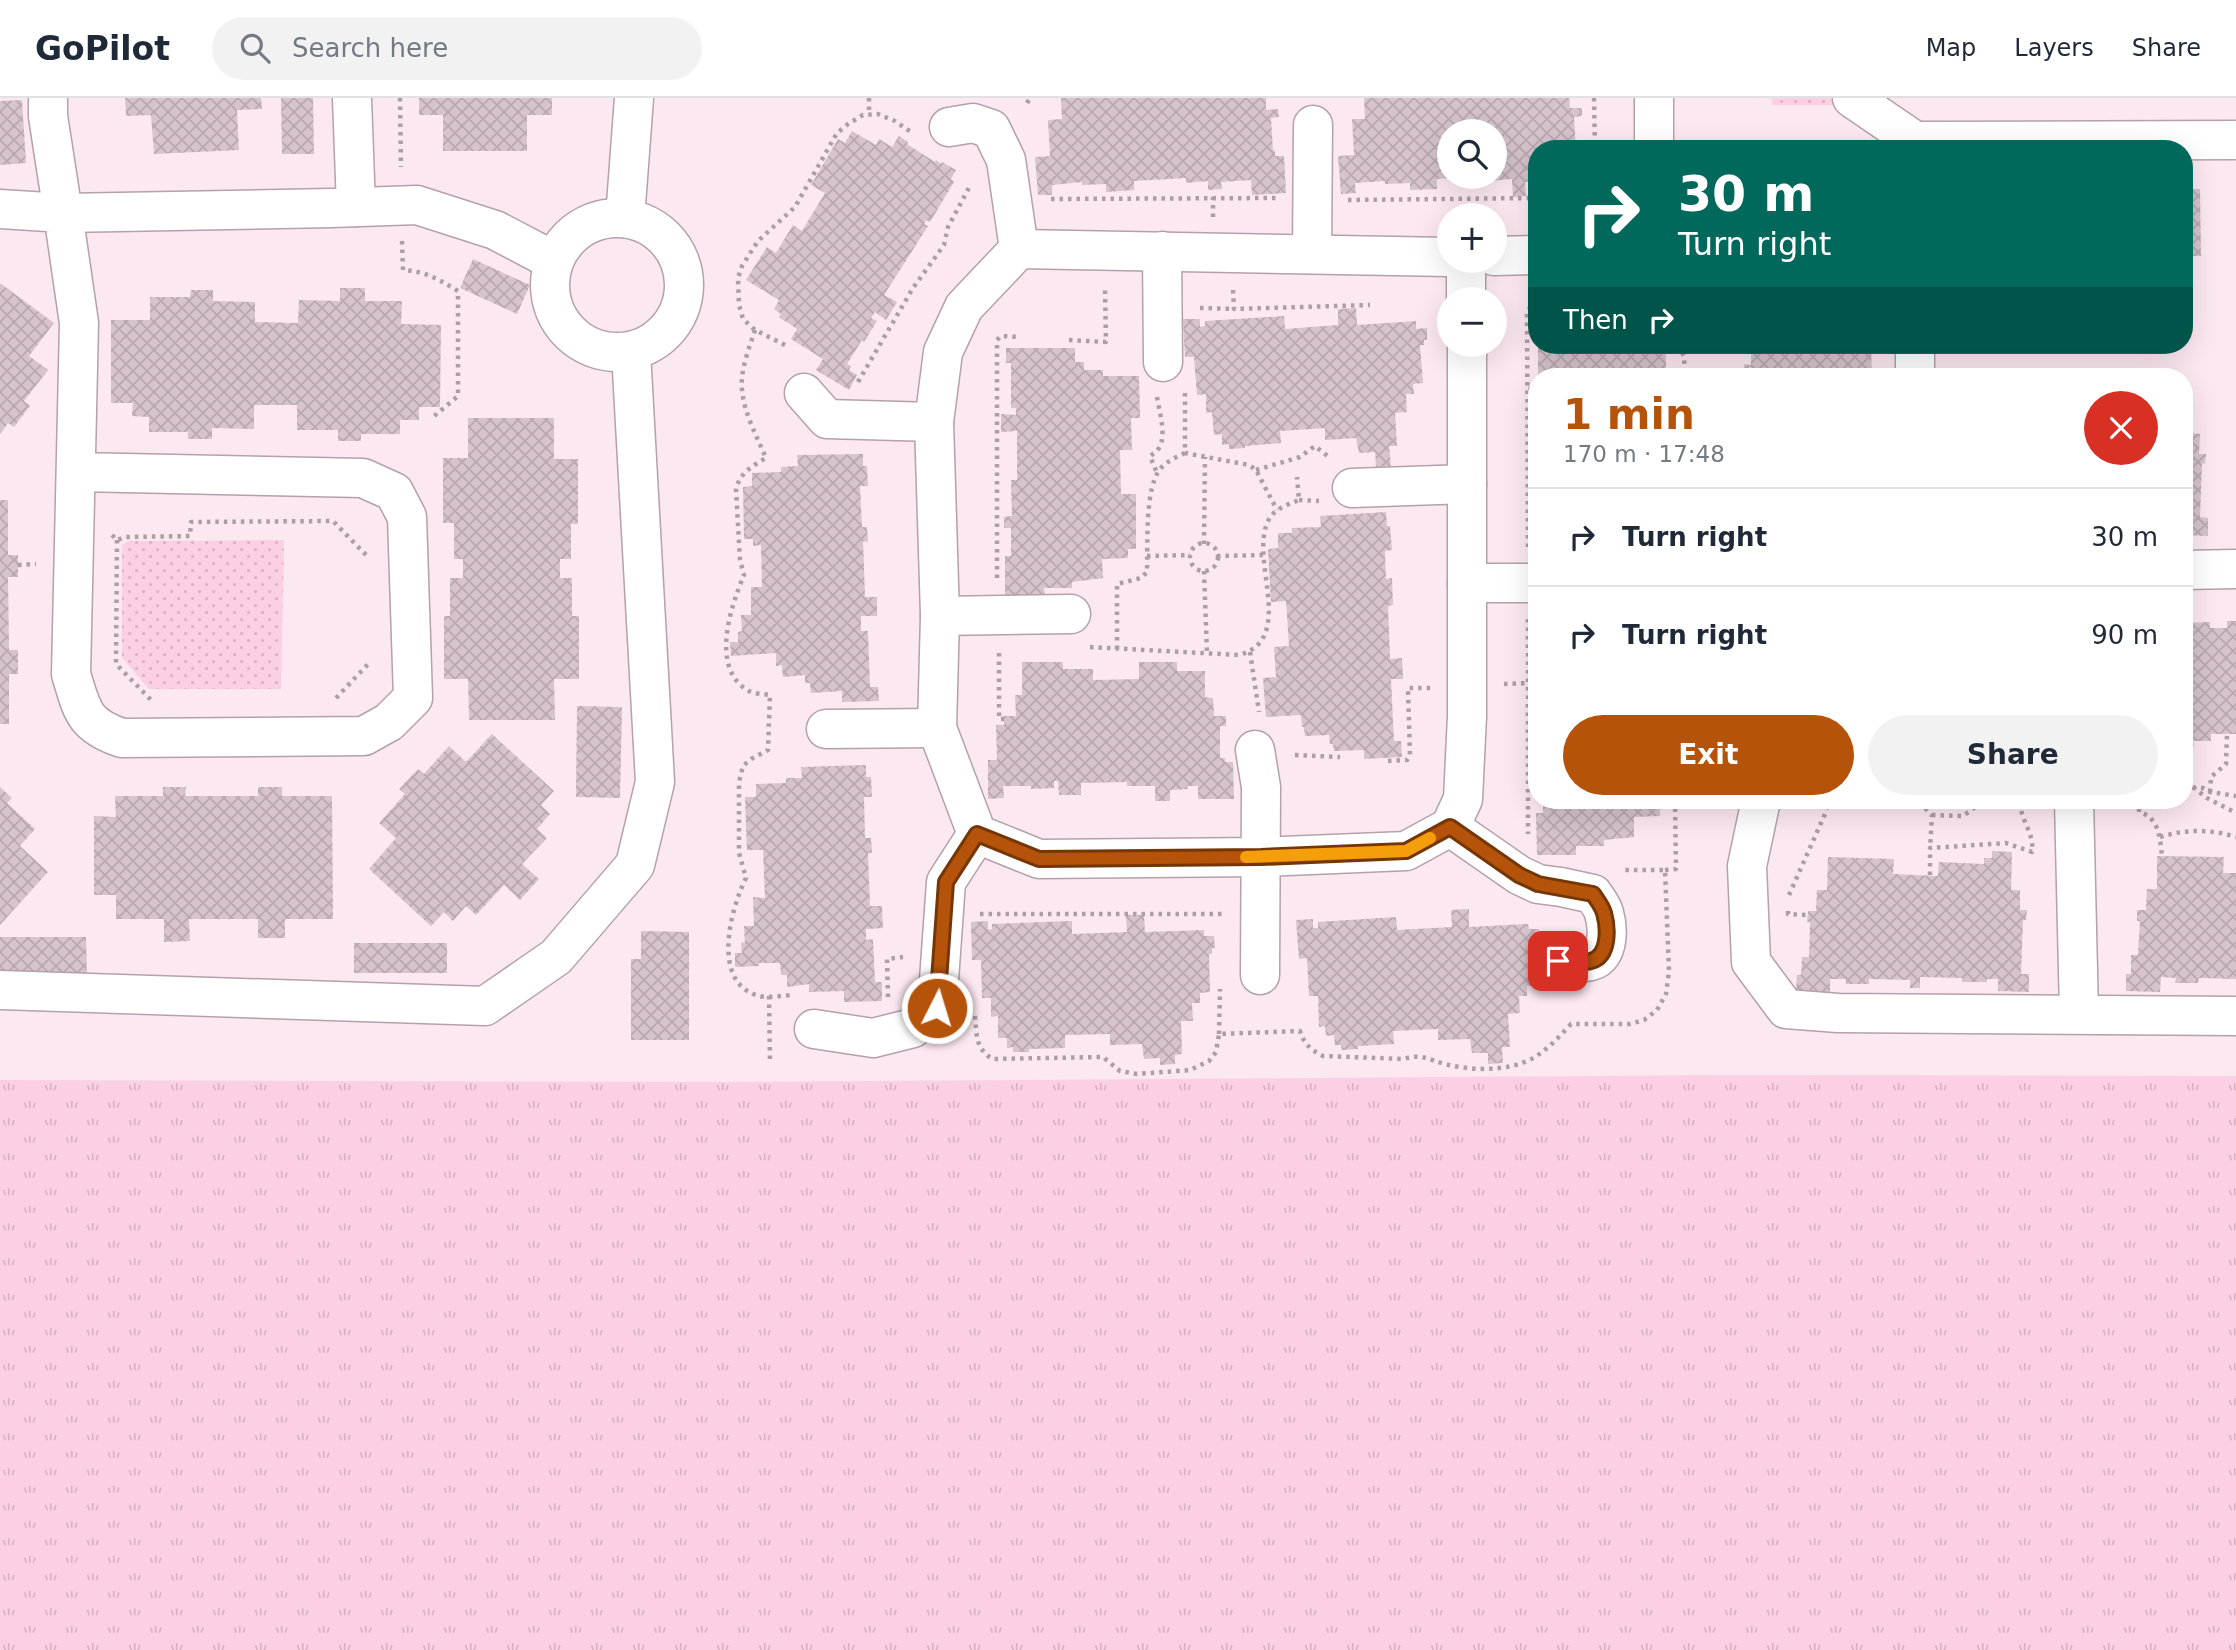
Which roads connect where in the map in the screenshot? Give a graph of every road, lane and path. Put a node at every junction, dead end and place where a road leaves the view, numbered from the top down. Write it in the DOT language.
graph roads {
  1 [pos="48,98"];
  2 [pos="352,98"];
  3 [pos="400,98"];
  4 [pos="634,98"];
  5 [pos="869,98"];
  6 [pos="1594,98"];
  7 [pos="1654,98"];
  8 [pos="1852,98"];
  9 [pos="869,115"];
  10 [pos="1313,125"];
  11 [pos="949,127"];
  12 [pos="911,132"];
  13 [pos="1595,140"];
  14 [pos="1654,140"];
  15 [pos="1908,140"];
  16 [pos="2236,140"];
  17 [pos="2193,141"];
  18 [pos="401,168"];
  19 [pos="977,173"];
  20 [pos="1282,198"];
  21 [pos="1528,198"];
  22 [pos="1050,199"];
  23 [pos="1337,200"];
  24 [pos="356,207"];
  25 [pos="0,209"];
  26 [pos="63,213"];
  27 [pos="625,218"];
  28 [pos="402,240"];
  29 [pos="1019,249"];
  30 [pos="1162,251"];
  31 [pos="1312,254"];
  32 [pos="1528,255"];
  33 [pos="1507,256"];
  34 [pos="1437,257"];
  35 [pos="554,261"];
  36 [pos="1232,283"];
  37 [pos="1105,285"];
  38 [pos="1370,305"];
  39 [pos="1528,310"];
  40 [pos="755,330"];
  41 [pos="1019,337"];
  42 [pos="1069,340"];
  43 [pos="785,345"];
  44 [pos="631,352"];
  45 [pos="1467,357"];
  46 [pos="1528,378"];
  47 [pos="1168,379"];
  48 [pos="853,391"];
  49 [pos="804,393"];
  50 [pos="433,417"];
  51 [pos="934,422"];
  52 [pos="1185,453"];
  53 [pos="1205,457"];
  54 [pos="1256,470"];
  55 [pos="77,472"];
  56 [pos="1157,474"];
  57 [pos="1342,474"];
  58 [pos="1297,477"];
  59 [pos="1467,484"];
  60 [pos="1277,510"];
  61 [pos="108,531"];
  62 [pos="117,540"];
  63 [pos="1204,544"];
  64 [pos="1190,555"];
  65 [pos="1264,555"];
  66 [pos="1147,556"];
  67 [pos="1217,556"];
  68 [pos="369,559"];
  69 [pos="2236,569"];
  70 [pos="2193,570"];
  71 [pos="1204,571"];
  72 [pos="997,579"];
  73 [pos="1528,579"];
  74 [pos="1467,583"];
  75 [pos="940,616"];
  76 [pos="1074,630"];
  77 [pos="999,642"];
  78 [pos="1117,649"];
  79 [pos="371,650"];
  80 [pos="1207,653"];
  81 [pos="1528,683"];
  82 [pos="1497,684"];
  83 [pos="1439,688"];
  84 [pos="334,701"];
  85 [pos="153,702"];
  86 [pos="1004,719"];
  87 [pos="937,728"];
  88 [pos="825,729"];
  89 [pos="2227,734"];
  90 [pos="1255,750"];
  91 [pos="1388,761"];
  92 [pos="2193,787"];
  93 [pos="2210,792"];
  94 [pos="2236,796"];
  95 [pos="1675,809"];
  96 [pos="1759,809"];
  97 [pos="1826,809"];
  98 [pos="1926,809"];
  99 [pos="1973,809"];
  100 [pos="2021,809"];
  101 [pos="2074,809"];
  102 [pos="2139,809"];
  103 [pos="2236,813"];
  104 [pos="1932,816"];
  105 [pos="1450,827"];
  106 [pos="977,834"];
  107 [pos="2160,837"];
  108 [pos="2236,837"];
  109 [pos="1528,843"];
  110 [pos="1930,848"];
  111 [pos="2162,856"];
  112 [pos="1261,857"];
  113 [pos="1619,870"];
  114 [pos="1665,870"];
  115 [pos="1930,875"];
  116 [pos="977,914"];
  117 [pos="1807,915"];
  118 [pos="1225,918"];
  119 [pos="907,957"];
  120 [pos="1558,961"];
  121 [pos="1260,975"];
  122 [pos="1220,989"];
  123 [pos="0,990"];
  124 [pos="769,996"];
  125 [pos="888,998"];
  126 [pos="975,1004"];
  127 [pos="810,1012"];
  128 [pos="2080,1014"];
  129 [pos="2236,1016"];
  130 [pos="1219,1034"];
  131 [pos="770,1062"];
  1 -- 26 [label="lane"];
  2 -- 24 [label="lane"];
  3 -- 18 [label="path"];
  4 -- 27 [label="lane"];
  5 -- 9 [label="path"];
  6 -- 13 [label="path"];
  7 -- 14 [label="lane"];
  8 -- 15 [label="lane"];
  9 -- 12 [label="path"];
  9 -- 40 [label="path"];
  10 -- 31 [label="lane"];
  11 -- 29 [label="lane"];
  16 -- 17 [label="lane"];
  19 -- 48 [label="path"];
  20 -- 22 [label="path"];
  21 -- 23 [label="path"];
  24 -- 26 [label="lane"];
  24 -- 35 [label="lane"];
  25 -- 26 [label="lane"];
  26 -- 55 [label="lane"];
  27 -- 35 [label="lane"];
  27 -- 44 [label="lane"];
  28 -- 50 [label="path"];
  29 -- 30 [label="lane"];
  29 -- 51 [label="lane"];
  30 -- 31 [label="lane"];
  30 -- 47 [label="lane"];
  31 -- 34 [label="lane"];
  32 -- 33 [label="lane"];
  35 -- 44 [label="lane"];
  36 -- 38 [label="path"];
  37 -- 42 [label="path"];
  39 -- 46 [label="path"];
  40 -- 43 [label="path"];
  40 -- 124 [label="path"];
  41 -- 72 [label="path"];
  44 -- 123 [label="lane"];
  45 -- 59 [label="lane"];
  47 -- 52 [label="path"];
  47 -- 56 [label="path"];
  49 -- 51 [label="lane"];
  51 -- 75 [label="lane"];
  52 -- 53 [label="path"];
  52 -- 56 [label="path"];
  53 -- 54 [label="path"];
  53 -- 63 [label="path"];
  54 -- 57 [label="path"];
  54 -- 60 [label="path"];
  55 -- 55 [label="lane"];
  56 -- 66 [label="path"];
  57 -- 59 [label="lane"];
  58 -- 60 [label="path"];
  59 -- 74 [label="lane"];
  60 -- 65 [label="path"];
  61 -- 62 [label="path"];
  62 -- 68 [label="path"];
  62 -- 85 [label="path"];
  63 -- 64 [label="path"];
  63 -- 67 [label="path"];
  64 -- 66 [label="path"];
  64 -- 71 [label="path"];
  65 -- 67 [label="path"];
  65 -- 80 [label="path"];
  66 -- 78 [label="path"];
  67 -- 71 [label="path"];
  69 -- 70 [label="lane"];
  71 -- 80 [label="path"];
  73 -- 74 [label="lane"];
  74 -- 105 [label="lane"];
  75 -- 76 [label="lane"];
  75 -- 87 [label="lane"];
  76 -- 78 [label="path"];
  77 -- 86 [label="path"];
  78 -- 80 [label="path"];
  79 -- 84 [label="path"];
  81 -- 82 [label="path"];
  81 -- 109 [label="path"];
  83 -- 91 [label="path"];
  87 -- 88 [label="lane"];
  87 -- 106 [label="lane"];
  89 -- 93 [label="path"];
  90 -- 112 [label="lane"];
  92 -- 93 [label="path"];
  92 -- 103 [label="path"];
  93 -- 94 [label="path"];
  95 -- 114 [label="path"];
  96 -- 128 [label="lane"];
  97 -- 117 [label="path"];
  98 -- 104 [label="path"];
  99 -- 104 [label="path"];
  100 -- 110 [label="path"];
  101 -- 128 [label="lane"];
  102 -- 107 [label="path"];
  104 -- 110 [label="path"];
  105 -- 112 [label="lane"];
  105 -- 120 [label="lane"];
  106 -- 112 [label="lane"];
  106 -- 127 [label="lane"];
  107 -- 108 [label="path"];
  107 -- 111 [label="path"];
  110 -- 115 [label="path"];
  112 -- 121 [label="lane"];
  113 -- 114 [label="path"];
  114 -- 130 [label="path"];
  116 -- 118 [label="path"];
  119 -- 125 [label="path"];
  122 -- 130 [label="path"];
  124 -- 127 [label="path"];
  124 -- 131 [label="path"];
  126 -- 130 [label="path"];
  128 -- 129 [label="lane"];
}
